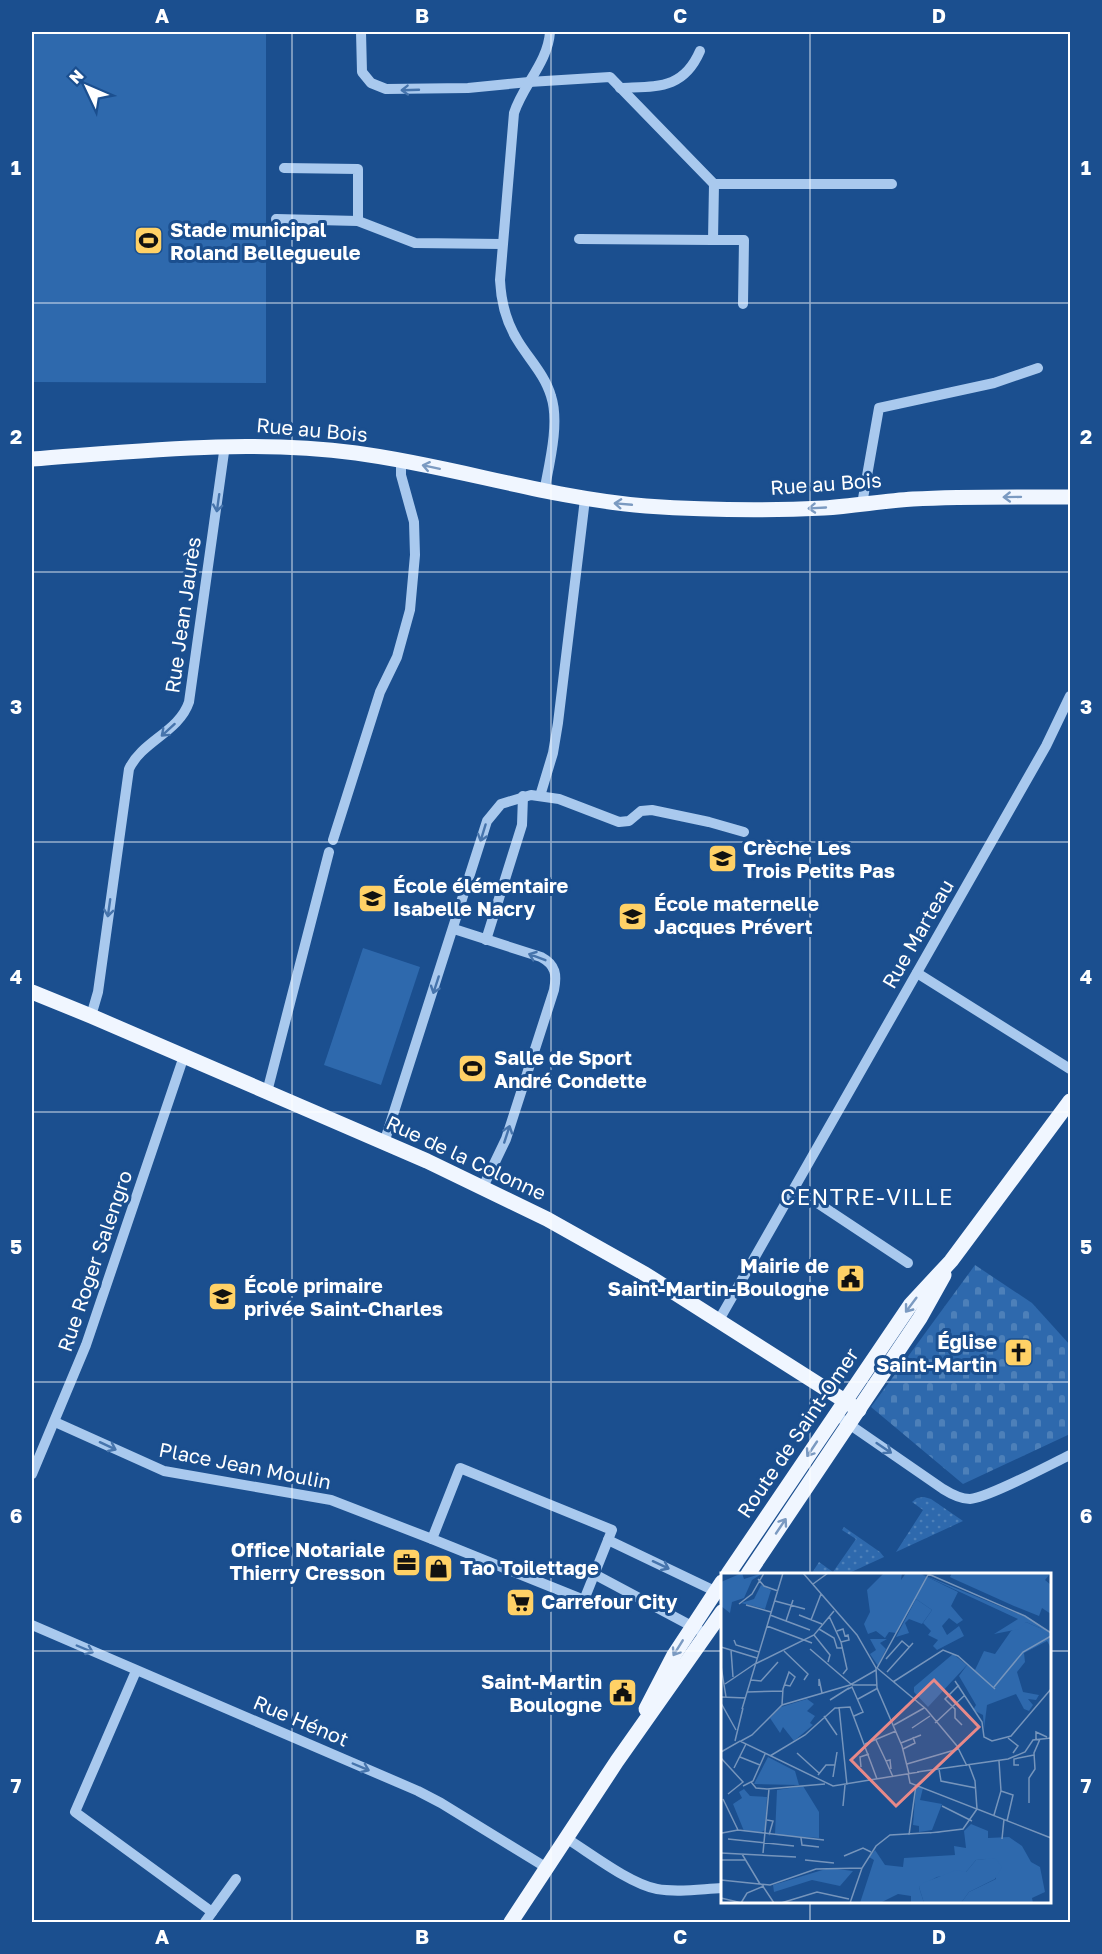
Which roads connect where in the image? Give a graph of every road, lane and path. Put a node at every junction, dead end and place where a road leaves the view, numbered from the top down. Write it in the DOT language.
graph roads {
  1 [pos="361,32"];
  2 [pos="550,32"];
  3 [pos="700,51"];
  4 [pos="529,82"];
  5 [pos="620,88"];
  6 [pos="284,168"];
  7 [pos="714,184"];
  8 [pos="892,184"];
  9 [pos="276,219"];
  10 [pos="358,221"];
  11 [pos="579,240"];
  12 [pos="713,240"];
  13 [pos="502,244"];
  14 [pos="743,304"];
  15 [pos="1038,368"];
  16 [pos="225,445"];
  17 [pos="32,459"];
  18 [pos="400,460"];
  19 [pos="544,492"];
  20 [pos="1071,497"];
  21 [pos="585,499"];
  22 [pos="862,504"];
  23 [pos="1071,696"];
  24 [pos="523,796"];
  25 [pos="540,796"];
  26 [pos="744,832"];
  27 [pos="333,840"];
  28 [pos="329,852"];
  29 [pos="454,929"];
  30 [pos="486,940"];
  31 [pos="917,973"];
  32 [pos="32,992"];
  33 [pos="91,1016"];
  34 [pos="184,1056"];
  35 [pos="1071,1069"];
  36 [pos="267,1092"];
  37 [pos="1071,1101"];
  38 [pos="384,1143"];
  39 [pos="483,1187"];
  40 [pos="807,1196"];
  41 [pos="951,1261"];
  42 [pos="908,1263"];
  43 [pos="719,1320"];
  44 [pos="845,1401"];
  45 [pos="859,1410"];
  46 [pos="836,1415"];
  47 [pos="55,1422"];
  48 [pos="849,1424"];
  49 [pos="1071,1455"];
  50 [pos="32,1474"];
  51 [pos="432,1539"];
  52 [pos="608,1540"];
  53 [pos="729,1573"];
  54 [pos="749,1573"];
  55 [pos="594,1575"];
  56 [pos="720,1589"];
  57 [pos="721,1615"];
  58 [pos="32,1625"];
  59 [pos="692,1627"];
  60 [pos="707,1635"];
  61 [pos="136,1671"];
  62 [pos="617,1761"];
  63 [pos="566,1838"];
  64 [pos="547,1868"];
  65 [pos="236,1879"];
  66 [pos="721,1887"];
  67 [pos="212,1912"];
  68 [pos="205,1923"];
  69 [pos="511,1923"];
  4 -- 1 [label="street, one-way"];
  2 -- 4 [label="street"];
  3 -- 5 [label="street"];
  4 -- 5 [label="street"];
  4 -- 13 [label="street"];
  5 -- 7 [label="street"];
  6 -- 10 [label="street"];
  7 -- 8 [label="street"];
  7 -- 12 [label="street"];
  9 -- 10 [label="street"];
  10 -- 13 [label="street"];
  11 -- 12 [label="street"];
  12 -- 14 [label="street"];
  13 -- 19 [label="street"];
  15 -- 22 [label="street"];
  16 -- 17 [label="main road, Rue au Bois"];
  16 -- 18 [label="main road, Rue au Bois"];
  16 -- 33 [label="street, Rue Jean Jaurès, one-way"];
  19 -- 18 [label="main road, Rue au Bois, one-way"];
  18 -- 27 [label="street"];
  19 -- 21 [label="main road, Rue au Bois"];
  20 -- 22 [label="main road, Rue au Bois, one-way"];
  22 -- 21 [label="main road, Rue au Bois, one-way"];
  21 -- 25 [label="street"];
  23 -- 31 [label="street, Rue Marteau"];
  24 -- 25 [label="street"];
  24 -- 29 [label="street, one-way"];
  24 -- 30 [label="street"];
  25 -- 26 [label="street"];
  28 -- 36 [label="street"];
  29 -- 30 [label="street"];
  29 -- 38 [label="street, one-way"];
  39 -- 30 [label="street, one-way"];
  31 -- 35 [label="street"];
  31 -- 43 [label="street, Rue Marteau"];
  32 -- 33 [label="main road, Rue de la Colonne"];
  33 -- 34 [label="main road, Rue de la Colonne"];
  34 -- 36 [label="main road, Rue de la Colonne"];
  34 -- 47 [label="street, Rue Roger Salengro"];
  36 -- 38 [label="main road, Rue de la Colonne"];
  37 -- 41 [label="main road, Route de Saint-Omer"];
  38 -- 39 [label="main road, Rue de la Colonne"];
  39 -- 43 [label="main road, Rue de la Colonne"];
  40 -- 42 [label="street"];
  41 -- 44 [label="main road, Route de Saint-Omer, one-way"];
  41 -- 45 [label="main road, Route de Saint-Omer"];
  43 -- 44 [label="main road, Rue de la Colonne"];
  44 -- 45 [label="main road, Rue de la Colonne"];
  44 -- 46 [label="main road, Route de Saint-Omer"];
  45 -- 48 [label="main road, Route de Saint-Omer"];
  46 -- 48 [label="street"];
  46 -- 53 [label="main road, Route de Saint-Omer, one-way"];
  47 -- 50 [label="street, Rue Roger Salengro"];
  47 -- 51 [label="street, Place Jean Moulin, one-way"];
  48 -- 49 [label="street, one-way"];
  54 -- 48 [label="main road, Route de Saint-Omer, one-way"];
  51 -- 52 [label="street"];
  51 -- 55 [label="street, Place Jean Moulin"];
  52 -- 55 [label="street, Place Jean Moulin"];
  52 -- 56 [label="street, one-way"];
  55 -- 59 [label="street"];
  56 -- 59 [label="main road"];
  57 -- 60 [label="main road"];
  58 -- 61 [label="street, Rue Hénot, one-way"];
  59 -- 60 [label="street"];
  59 -- 62 [label="main road, one-way"];
  60 -- 62 [label="main road"];
  61 -- 64 [label="street, Rue Hénot, one-way"];
  61 -- 67 [label="street"];
  62 -- 63 [label="main road"];
  63 -- 64 [label="main road"];
  63 -- 66 [label="street"];
  64 -- 69 [label="main road"];
  65 -- 67 [label="street"];
  67 -- 68 [label="street"];
}
